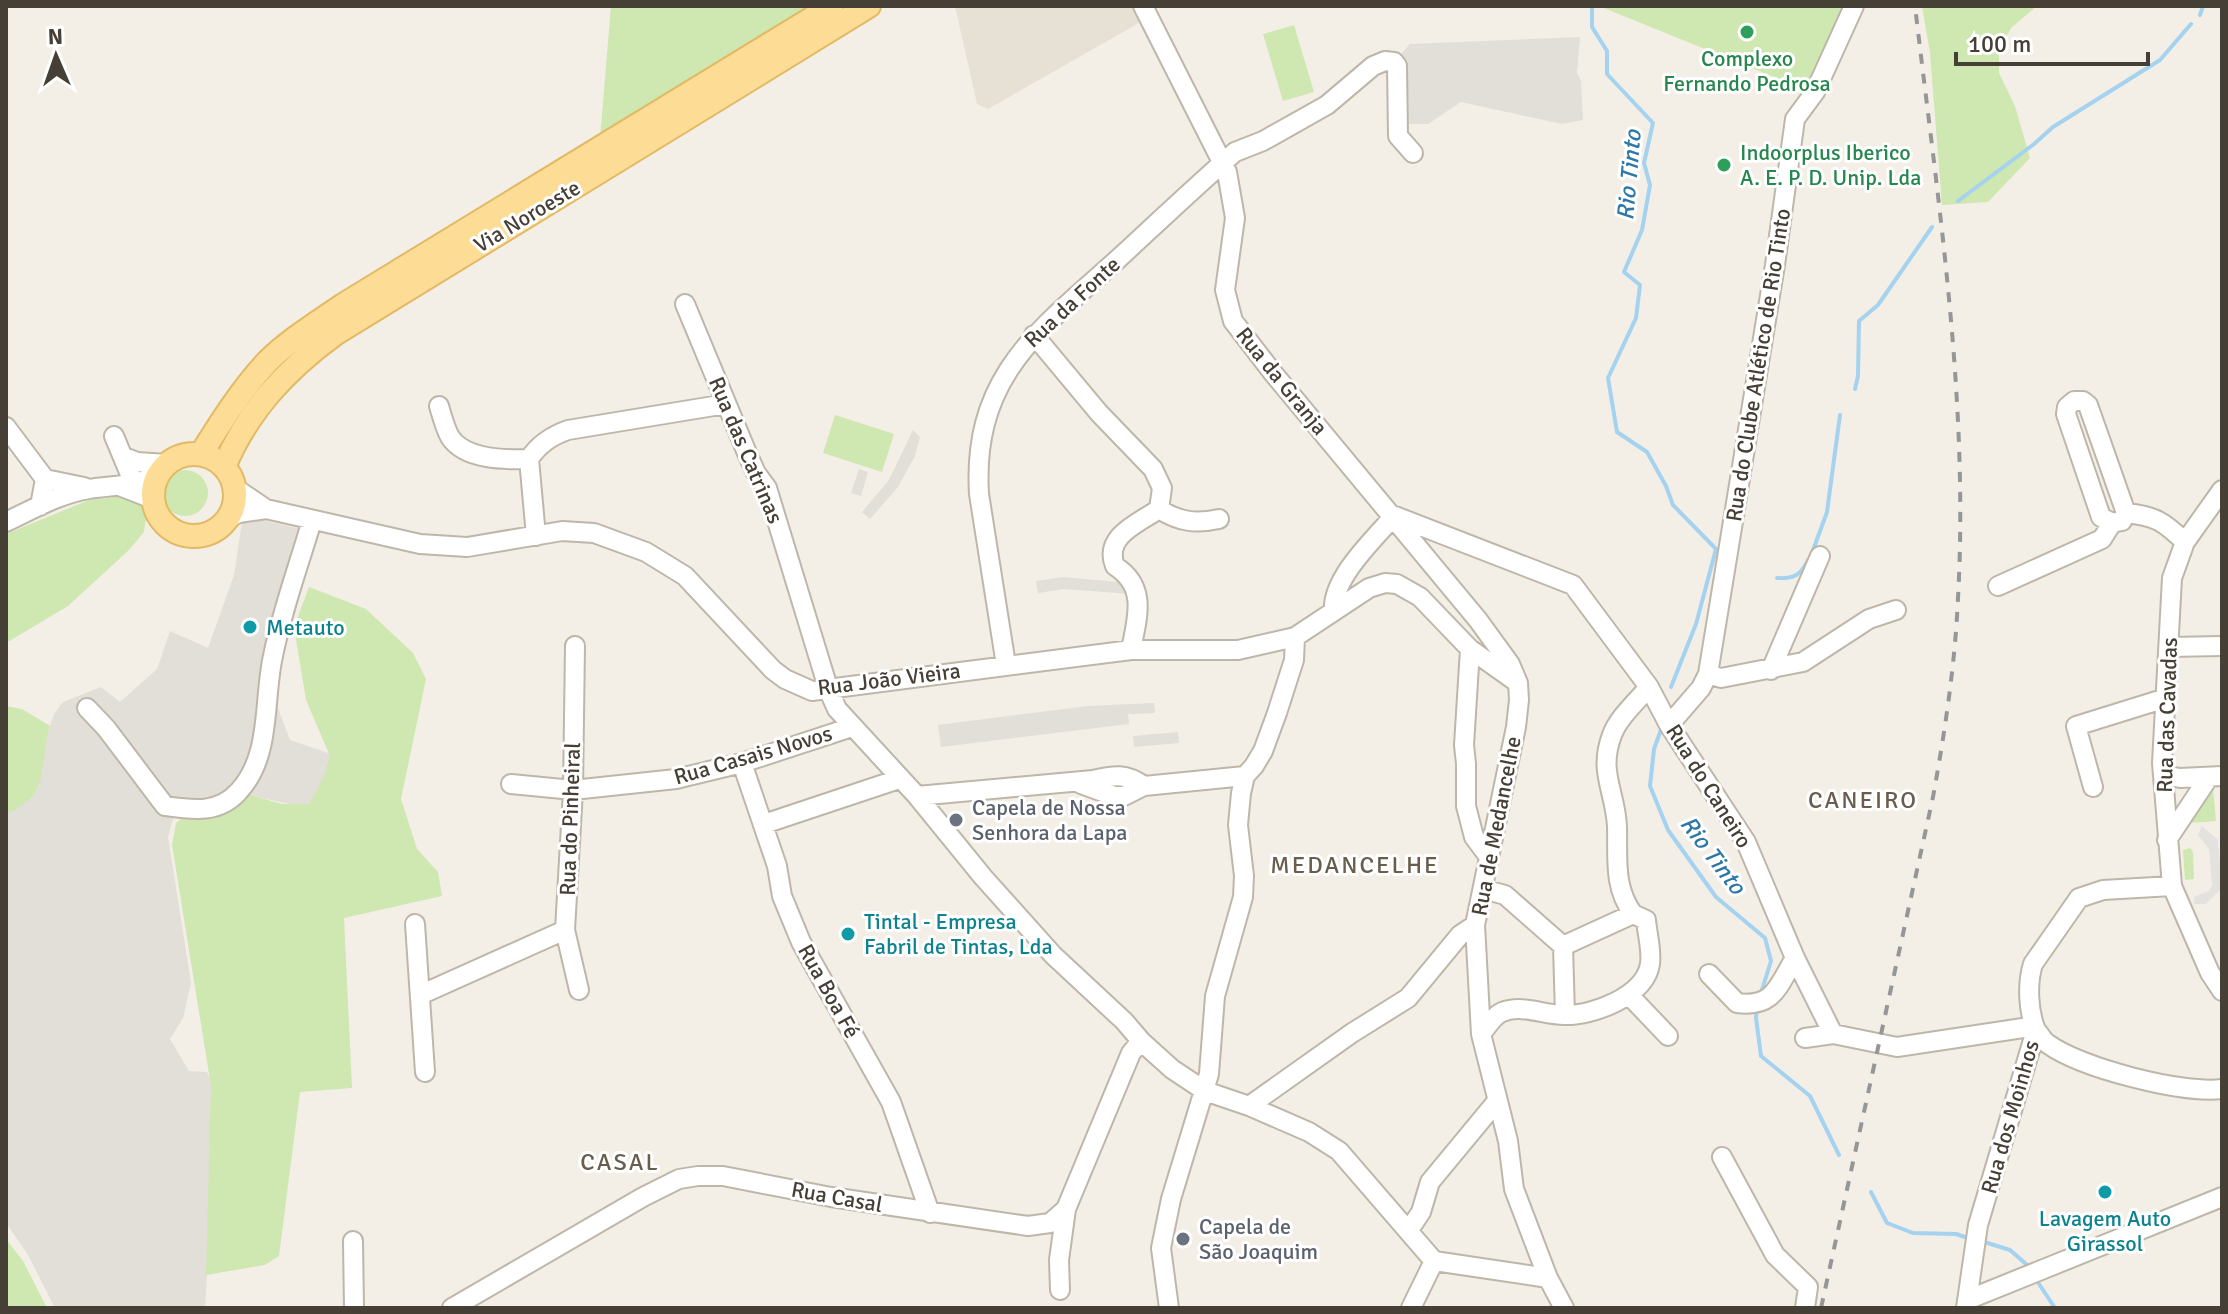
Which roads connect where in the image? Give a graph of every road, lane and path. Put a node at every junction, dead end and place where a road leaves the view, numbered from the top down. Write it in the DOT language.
graph roads {
  1 [pos="832,6"];
  2 [pos="869,6"];
  3 [pos="1143,6"];
  4 [pos="1854,6"];
  5 [pos="1413,153"];
  6 [pos="1223,163"];
  7 [pos="685,304"];
  8 [pos="1034,335"];
  9 [pos="726,404"];
  10 [pos="439,406"];
  11 [pos="6,427"];
  12 [pos="114,436"];
  13 [pos="201,454"];
  14 [pos="124,457"];
  15 [pos="529,459"];
  16 [pos="224,467"];
  17 [pos="162,470"];
  18 [pos="45,479"];
  19 [pos="128,486"];
  20 [pos="235,488"];
  21 [pos="91,489"];
  22 [pos="2222,490"];
  23 [pos="154,505"];
  24 [pos="40,506"];
  25 [pos="266,509"];
  26 [pos="1159,509"];
  27 [pos="1394,516"];
  28 [pos="228,518"];
  29 [pos="2119,518"];
  30 [pos="1219,519"];
  31 [pos="312,520"];
  32 [pos="6,522"];
  33 [pos="536,536"];
  34 [pos="2185,542"];
  35 [pos="1820,556"];
  36 [pos="1998,586"];
  37 [pos="1896,610"];
  38 [pos="1334,611"];
  39 [pos="1295,637"];
  40 [pos="575,646"];
  41 [pos="2222,646"];
  42 [pos="2169,647"];
  43 [pos="1470,649"];
  44 [pos="1131,650"];
  45 [pos="1006,665"];
  46 [pos="1771,670"];
  47 [pos="1708,674"];
  48 [pos="1518,683"];
  49 [pos="1649,687"];
  50 [pos="829,691"];
  51 [pos="2166,698"];
  52 [pos="87,708"];
  53 [pos="1669,725"];
  54 [pos="852,727"];
  55 [pos="742,763"];
  56 [pos="2163,775"];
  57 [pos="1245,776"];
  58 [pos="2216,777"];
  59 [pos="899,779"];
  60 [pos="511,784"];
  61 [pos="2093,787"];
  62 [pos="573,790"];
  63 [pos="917,796"];
  64 [pos="764,824"];
  65 [pos="2167,840"];
  66 [pos="1489,857"];
  67 [pos="2172,886"];
  68 [pos="1483,889"];
  69 [pos="1633,914"];
  70 [pos="415,924"];
  71 [pos="1475,925"];
  72 [pos="565,930"];
  73 [pos="1563,946"];
  74 [pos="1795,958"];
  75 [pos="1709,974"];
  76 [pos="579,990"];
  77 [pos="2222,991"];
  78 [pos="420,995"];
  79 [pos="1629,995"];
  80 [pos="1565,1015"];
  81 [pos="2036,1030"];
  82 [pos="1481,1034"];
  83 [pos="1833,1034"];
  84 [pos="1668,1036"];
  85 [pos="1805,1038"];
  86 [pos="1141,1041"];
  87 [pos="425,1072"];
  88 [pos="2222,1089"];
  89 [pos="1205,1091"];
  90 [pos="1497,1101"];
  91 [pos="1249,1106"];
  92 [pos="1722,1157"];
  93 [pos="2222,1197"];
  94 [pos="1066,1209"];
  95 [pos="930,1213"];
  96 [pos="1409,1230"];
  97 [pos="353,1241"];
  98 [pos="1434,1261"];
  99 [pos="1548,1278"];
  100 [pos="1060,1290"];
  101 [pos="1967,1304"];
  102 [pos="354,1308"];
  103 [pos="452,1308"];
  104 [pos="1169,1308"];
  105 [pos="1411,1308"];
  106 [pos="1564,1308"];
  107 [pos="1805,1308"];
  1 -- 13 [label="main road, Via Noroeste"];
  2 -- 16 [label="main road, Via Noroeste"];
  3 -- 6 [label="street, Rua da Granja"];
  4 -- 47 [label="street, Rua do Clube Atlético de Rio Tinto"];
  5 -- 6 [label="street, Rua da Fonte"];
  6 -- 8 [label="street, Rua da Fonte"];
  6 -- 27 [label="street, Rua da Granja"];
  7 -- 9 [label="street, Rua das Catrinas"];
  8 -- 26 [label="street"];
  8 -- 45 [label="street, Rua da Fonte"];
  9 -- 15 [label="street"];
  9 -- 50 [label="street, Rua das Catrinas"];
  10 -- 15 [label="street"];
  11 -- 18 [label="street"];
  12 -- 14 [label="street"];
  13 -- 16 [label="main road"];
  13 -- 17 [label="main road"];
  14 -- 17 [label="street"];
  14 -- 19 [label="street"];
  15 -- 33 [label="street"];
  16 -- 20 [label="main road"];
  17 -- 19 [label="street"];
  17 -- 23 [label="main road"];
  18 -- 21 [label="street"];
  18 -- 24 [label="street"];
  19 -- 21 [label="street"];
  19 -- 23 [label="street"];
  20 -- 25 [label="street, Rua João Vieira"];
  20 -- 28 [label="main road"];
  21 -- 24 [label="street"];
  22 -- 34 [label="street, Rua das Cavadas"];
  23 -- 28 [label="main road"];
  24 -- 32 [label="street"];
  25 -- 28 [label="street, Rua João Vieira"];
  25 -- 31 [label="street, Rua João Vieira"];
  26 -- 30 [label="street"];
  26 -- 44 [label="street"];
  27 -- 38 [label="street"];
  27 -- 48 [label="street"];
  27 -- 49 [label="street, Rua do Caneiro"];
  29 -- 29 [label="street"];
  29 -- 34 [label="street"];
  29 -- 36 [label="street"];
  31 -- 33 [label="street, Rua João Vieira"];
  31 -- 52 [label="street"];
  33 -- 50 [label="street, Rua João Vieira"];
  34 -- 42 [label="street, Rua das Cavadas"];
  35 -- 46 [label="street"];
  37 -- 46 [label="street"];
  38 -- 39 [label="street, Rua João Vieira"];
  38 -- 43 [label="street, Rua João Vieira"];
  39 -- 44 [label="street, Rua João Vieira"];
  39 -- 57 [label="street"];
  40 -- 62 [label="street, Rua do Pinheiral"];
  41 -- 42 [label="street"];
  42 -- 51 [label="street, Rua das Cavadas"];
  43 -- 48 [label="street, Rua João Vieira"];
  43 -- 66 [label="street"];
  44 -- 45 [label="street, Rua João Vieira"];
  45 -- 50 [label="street, Rua João Vieira"];
  46 -- 47 [label="street"];
  47 -- 53 [label="street, Rua do Clube Atlético de Rio Tinto"];
  48 -- 66 [label="street, Rua de Medancelhe"];
  49 -- 53 [label="street, Rua do Caneiro"];
  49 -- 69 [label="street"];
  50 -- 54 [label="street, Rua das Catrinas"];
  51 -- 56 [label="street, Rua das Cavadas"];
  51 -- 61 [label="street"];
  53 -- 74 [label="street, Rua do Caneiro"];
  54 -- 55 [label="street, Rua Casais Novos"];
  54 -- 59 [label="street, Rua das Catrinas"];
  55 -- 62 [label="street, Rua Casais Novos"];
  55 -- 64 [label="street, Rua Boa Fé"];
  56 -- 58 [label="street"];
  56 -- 65 [label="street, Rua das Cavadas"];
  57 -- 63 [label="street"];
  57 -- 89 [label="street"];
  58 -- 65 [label="street"];
  59 -- 63 [label="street, Rua das Catrinas"];
  59 -- 64 [label="street"];
  60 -- 62 [label="street, Rua Casais Novos"];
  62 -- 72 [label="street, Rua do Pinheiral"];
  63 -- 86 [label="street, Rua das Catrinas"];
  64 -- 95 [label="street, Rua Boa Fé"];
  65 -- 67 [label="street, Rua das Cavadas"];
  66 -- 68 [label="street, Rua de Medancelhe"];
  67 -- 77 [label="street, Rua das Cavadas"];
  67 -- 81 [label="street, Rua dos Moinhos"];
  68 -- 71 [label="street, Rua de Medancelhe"];
  68 -- 73 [label="street"];
  69 -- 73 [label="street"];
  69 -- 79 [label="street"];
  70 -- 78 [label="street"];
  71 -- 82 [label="street, Rua de Medancelhe"];
  71 -- 91 [label="street"];
  72 -- 76 [label="street, Rua do Pinheiral"];
  72 -- 78 [label="street"];
  73 -- 80 [label="street"];
  74 -- 75 [label="street"];
  74 -- 83 [label="street, Rua do Caneiro"];
  78 -- 87 [label="street"];
  79 -- 80 [label="street"];
  79 -- 84 [label="street"];
  80 -- 82 [label="street"];
  81 -- 83 [label="street"];
  81 -- 88 [label="street"];
  81 -- 101 [label="street, Rua dos Moinhos"];
  82 -- 90 [label="street, Rua de Medancelhe"];
  83 -- 85 [label="street"];
  86 -- 89 [label="street, Rua das Catrinas"];
  86 -- 94 [label="street"];
  89 -- 91 [label="street, Rua das Catrinas"];
  89 -- 104 [label="street"];
  90 -- 96 [label="street"];
  90 -- 99 [label="street, Rua de Medancelhe"];
  91 -- 96 [label="street, Rua das Catrinas"];
  92 -- 107 [label="street"];
  93 -- 101 [label="street"];
  94 -- 95 [label="street, Rua Casal"];
  94 -- 100 [label="street"];
  95 -- 103 [label="street, Rua Casal"];
  96 -- 98 [label="street, Rua das Catrinas"];
  97 -- 102 [label="street"];
  98 -- 99 [label="street"];
  98 -- 105 [label="street"];
  99 -- 106 [label="street, Rua de Medancelhe"];
}
